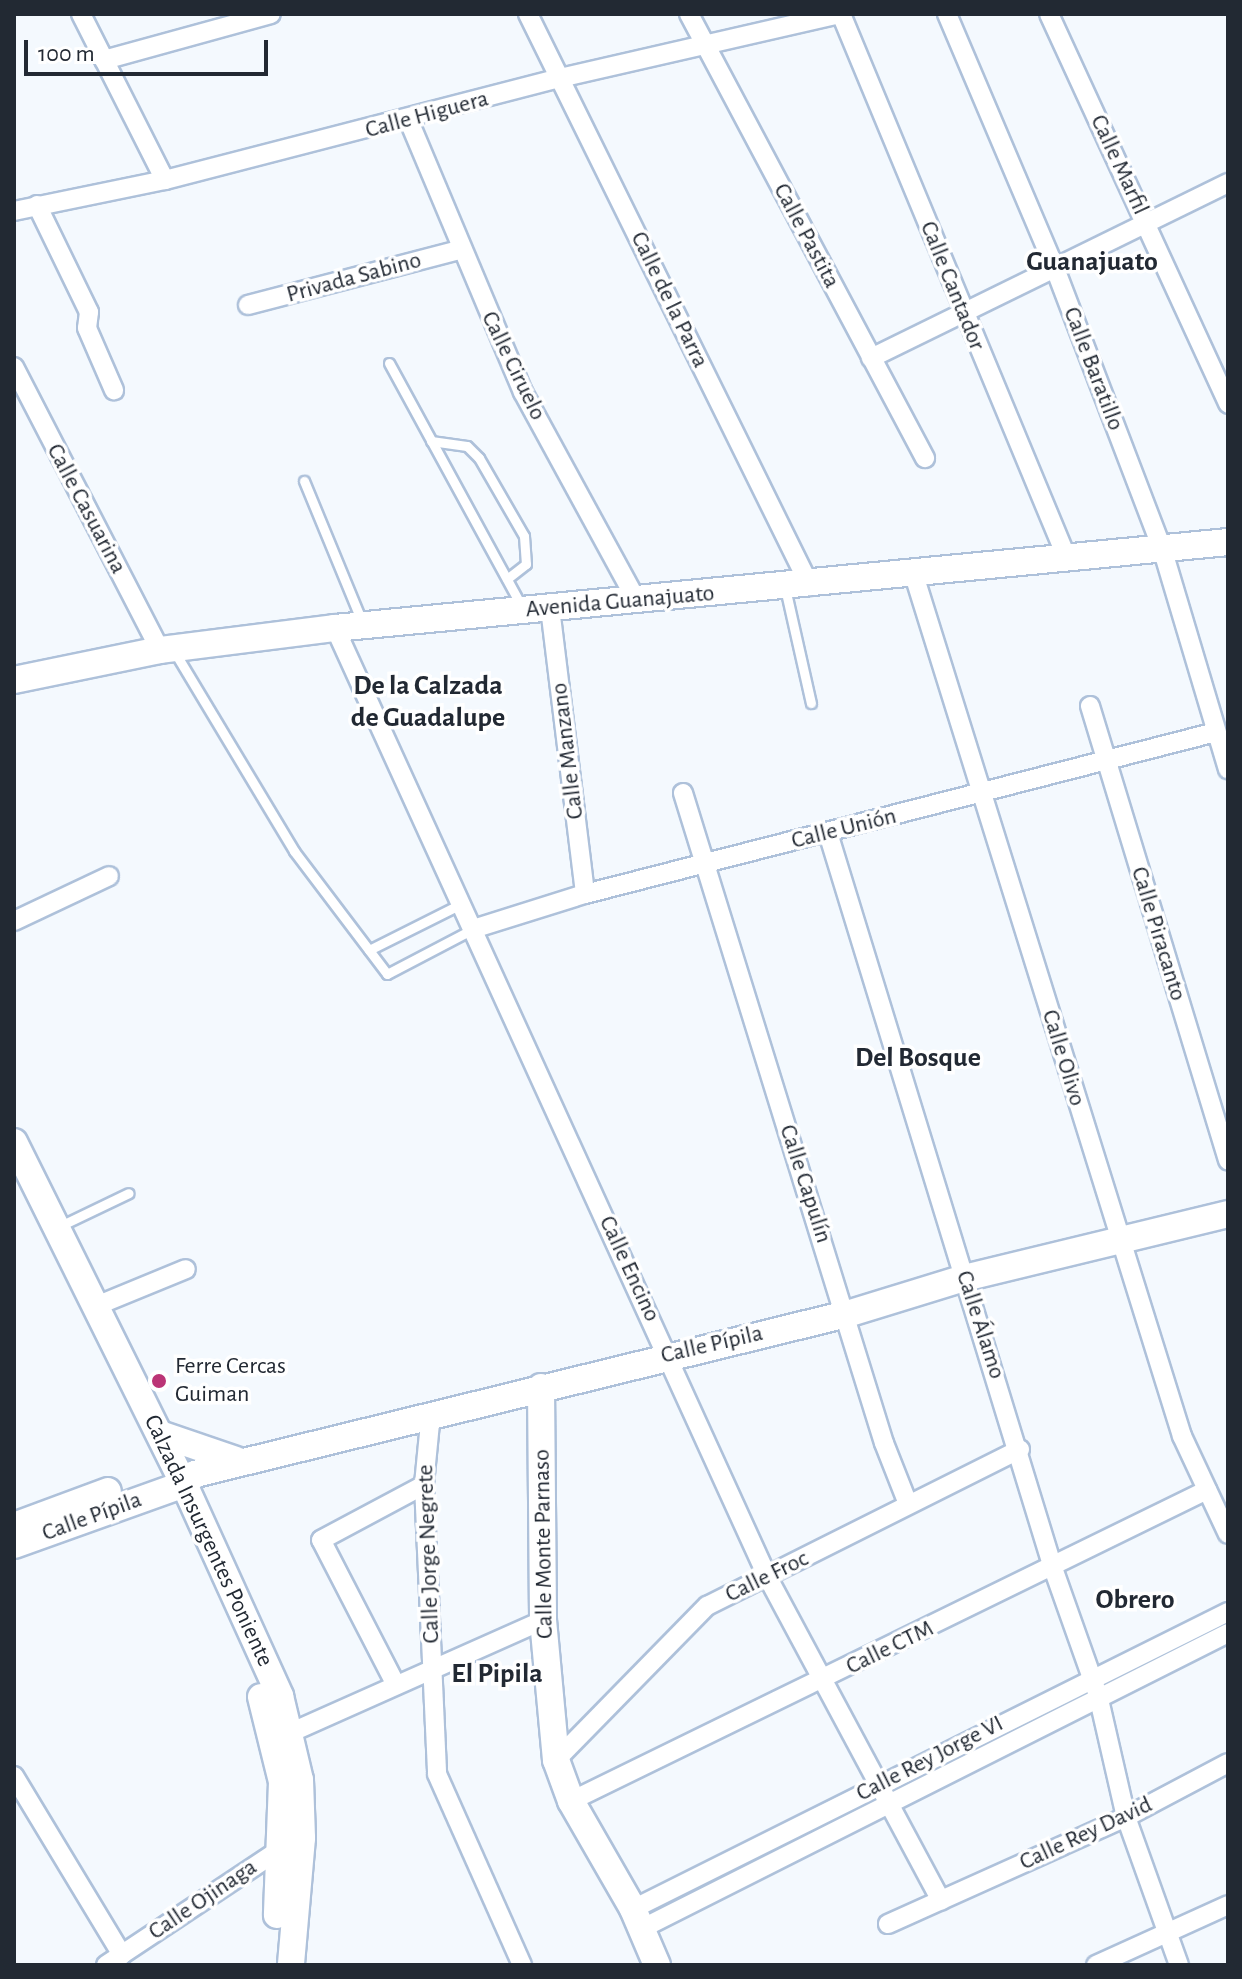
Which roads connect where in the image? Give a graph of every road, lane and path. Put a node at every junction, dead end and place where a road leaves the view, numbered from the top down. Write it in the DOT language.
graph roads {
  1 [pos="81,14"];
  2 [pos="271,14"];
  3 [pos="528,14"];
  4 [pos="689,14"];
  5 [pos="840,14"];
  6 [pos="947,14"];
  7 [pos="1049,14"];
  8 [pos="706,46"];
  9 [pos="104,60"];
  10 [pos="560,78"];
  11 [pos="409,121"];
  12 [pos="165,180"];
  13 [pos="1228,183"];
  14 [pos="37,205"];
  15 [pos="14,211"];
  16 [pos="1145,222"];
  17 [pos="459,250"];
  18 [pos="1056,271"];
  19 [pos="248,305"];
  20 [pos="962,312"];
  21 [pos="871,358"];
  22 [pos="389,363"];
  23 [pos="14,367"];
  24 [pos="114,390"];
  25 [pos="1228,404"];
  26 [pos="431,441"];
  27 [pos="925,458"];
  28 [pos="304,481"];
  29 [pos="1228,542"];
  30 [pos="1162,548"];
  31 [pos="1066,556"];
  32 [pos="914,575"];
  33 [pos="507,579"];
  34 [pos="797,587"];
  35 [pos="637,601"];
  36 [pos="550,608"];
  37 [pos="524,611"];
  38 [pos="363,626"];
  39 [pos="335,628"];
  40 [pos="166,649"];
  41 [pos="14,680"];
  42 [pos="811,703"];
  43 [pos="1090,706"];
  44 [pos="1216,732"];
  45 [pos="1105,763"];
  46 [pos="1228,769"];
  47 [pos="683,793"];
  48 [pos="982,794"];
  49 [pos="828,833"];
  50 [pos="702,863"];
  51 [pos="109,876"];
  52 [pos="585,894"];
  53 [pos="461,904"];
  54 [pos="14,921"];
  55 [pos="473,929"];
  56 [pos="369,950"];
  57 [pos="14,1142"];
  58 [pos="1228,1160"];
  59 [pos="14,1173"];
  60 [pos="129,1193"];
  61 [pos="1228,1214"];
  62 [pos="57,1228"];
  63 [pos="1118,1239"];
  64 [pos="186,1269"];
  65 [pos="964,1278"];
  66 [pos="96,1306"];
  67 [pos="847,1314"];
  68 [pos="669,1355"];
  69 [pos="541,1387"];
  70 [pos="130,1392"];
  71 [pos="431,1413"];
  72 [pos="160,1434"];
  73 [pos="1020,1449"];
  74 [pos="243,1461"];
  75 [pos="177,1478"];
  76 [pos="424,1485"];
  77 [pos="1207,1490"];
  78 [pos="908,1504"];
  79 [pos="14,1526"];
  80 [pos="1228,1534"];
  81 [pos="14,1545"];
  82 [pos="1053,1568"];
  83 [pos="768,1578"];
  84 [pos="1228,1612"];
  85 [pos="543,1620"];
  86 [pos="242,1631"];
  87 [pos="1228,1633"];
  88 [pos="433,1671"];
  89 [pos="1092,1677"];
  90 [pos="822,1682"];
  91 [pos="396,1685"];
  92 [pos="1098,1695"];
  93 [pos="292,1732"];
  94 [pos="556,1760"];
  95 [pos="1228,1763"];
  96 [pos="14,1776"];
  97 [pos="884,1793"];
  98 [pos="571,1801"];
  99 [pos="1126,1817"];
  100 [pos="292,1842"];
  101 [pos="941,1900"];
  102 [pos="1228,1905"];
  103 [pos="637,1919"];
  104 [pos="888,1924"];
  105 [pos="1165,1933"];
  106 [pos="114,1960"];
  107 [pos="274,1965"];
  108 [pos="291,1965"];
  109 [pos="522,1965"];
  110 [pos="657,1965"];
  111 [pos="1096,1965"];
  112 [pos="1179,1965"];
  1 -- 9 [label="street"];
  2 -- 9 [label="street"];
  3 -- 10 [label="street, Calle de la Parra"];
  4 -- 8 [label="street, Calle Pastita"];
  5 -- 8 [label="street, Calle Higuera"];
  5 -- 20 [label="street, Calle Cantador"];
  6 -- 18 [label="street, Calle Baratillo"];
  7 -- 16 [label="street, Calle Marfil"];
  8 -- 10 [label="street, Calle Higuera"];
  8 -- 21 [label="street, Calle Pastita"];
  9 -- 12 [label="street"];
  10 -- 11 [label="street, Calle Higuera"];
  10 -- 34 [label="street, Calle de la Parra"];
  11 -- 12 [label="street, Calle Higuera"];
  11 -- 17 [label="street, Calle Ciruelo"];
  12 -- 14 [label="street, Calle Higuera"];
  13 -- 16 [label="street"];
  14 -- 15 [label="street, Calle Higuera"];
  14 -- 24 [label="street"];
  16 -- 18 [label="street"];
  16 -- 25 [label="street, Calle Marfil"];
  17 -- 19 [label="street, Privada Sabino"];
  17 -- 35 [label="street, Calle Ciruelo"];
  18 -- 20 [label="street"];
  18 -- 30 [label="street, Calle Baratillo"];
  20 -- 21 [label="street"];
  20 -- 31 [label="street, Calle Cantador"];
  21 -- 27 [label="street, Calle Pastita"];
  22 -- 26 [label="lane"];
  23 -- 40 [label="street, Calle Casuarina"];
  26 -- 33 [label="lane"];
  26 -- 33 [label="lane"];
  28 -- 38 [label="lane"];
  29 -- 30 [label="street, Avenida Guanajuato"];
  30 -- 31 [label="street, Avenida Guanajuato"];
  30 -- 44 [label="street, Calle Baratillo"];
  31 -- 32 [label="street, Avenida Guanajuato"];
  32 -- 34 [label="street, Avenida Guanajuato"];
  32 -- 48 [label="street, Calle Olivo"];
  33 -- 37 [label="lane"];
  34 -- 35 [label="street, Avenida Guanajuato"];
  34 -- 42 [label="lane"];
  35 -- 36 [label="street, Avenida Guanajuato"];
  36 -- 37 [label="street, Avenida Guanajuato"];
  36 -- 52 [label="street, Calle Manzano"];
  37 -- 38 [label="street, Avenida Guanajuato"];
  38 -- 39 [label="street, Avenida Guanajuato"];
  39 -- 40 [label="street, Avenida Guanajuato"];
  39 -- 53 [label="street, Calle Encino"];
  40 -- 41 [label="street, Avenida Guanajuato"];
  40 -- 56 [label="lane"];
  43 -- 45 [label="street, Calle Piracanto"];
  44 -- 45 [label="street, Calle Unión"];
  44 -- 46 [label="street, Calle Baratillo"];
  45 -- 48 [label="street, Calle Unión"];
  45 -- 58 [label="street, Calle Piracanto"];
  47 -- 50 [label="street, Calle Capulín"];
  48 -- 49 [label="street, Calle Unión"];
  48 -- 63 [label="street, Calle Olivo"];
  49 -- 50 [label="street, Calle Unión"];
  49 -- 65 [label="street, Calle Álamo"];
  50 -- 52 [label="street, Calle Unión"];
  50 -- 67 [label="street, Calle Capulín"];
  51 -- 54 [label="street"];
  52 -- 55 [label="street, Calle Unión"];
  53 -- 55 [label="street, Calle Encino"];
  53 -- 56 [label="lane"];
  55 -- 56 [label="lane"];
  55 -- 68 [label="street, Calle Encino"];
  57 -- 62 [label="street, Calzada Insurgentes Poniente"];
  59 -- 70 [label="street, Calzada Insurgentes Poniente"];
  60 -- 62 [label="lane"];
  61 -- 63 [label="street, Calle Pípila"];
  62 -- 66 [label="street, Calzada Insurgentes Poniente"];
  63 -- 65 [label="street, Calle Pípila"];
  63 -- 77 [label="street, Calle Olivo"];
  64 -- 66 [label="street"];
  65 -- 67 [label="street, Calle Pípila"];
  65 -- 73 [label="street, Calle Álamo"];
  66 -- 70 [label="street, Calzada Insurgentes Poniente"];
  67 -- 68 [label="street, Calle Pípila"];
  67 -- 78 [label="street, Calle Capulín"];
  68 -- 69 [label="street, Calle Pípila"];
  68 -- 83 [label="street, Calle Encino"];
  69 -- 71 [label="street, Calle Pípila"];
  69 -- 85 [label="street, Calle Monte Parnaso"];
  70 -- 72 [label="street, Calzada Insurgentes Poniente"];
  70 -- 75 [label="street, Calzada Insurgentes Poniente"];
  71 -- 74 [label="street, Calle Pípila"];
  71 -- 76 [label="street, Calle Jorge Negrete"];
  72 -- 74 [label="street"];
  72 -- 75 [label="street, Calzada Insurgentes Poniente"];
  73 -- 78 [label="street, Calle Froc"];
  73 -- 82 [label="street, Calle Álamo"];
  74 -- 75 [label="street, Calle Pípila"];
  75 -- 79 [label="street, Calle Pípila"];
  75 -- 81 [label="street, Calle Pípila"];
  75 -- 86 [label="street, Calzada Insurgentes Poniente"];
  76 -- 88 [label="street, Calle Jorge Negrete"];
  76 -- 91 [label="street"];
  77 -- 80 [label="street, Calle Olivo"];
  77 -- 82 [label="street, Calle CTM"];
  78 -- 83 [label="street, Calle Froc"];
  82 -- 89 [label="street, Calle Álamo"];
  82 -- 90 [label="street, Calle CTM"];
  83 -- 90 [label="street, Calle Encino"];
  83 -- 94 [label="street, Calle Froc"];
  84 -- 89 [label="street, Calle Rey Jorge VI"];
  85 -- 88 [label="street"];
  85 -- 94 [label="street, Calle Monte Parnaso"];
  86 -- 93 [label="street, Calzada Insurgentes Poniente"];
  86 -- 100 [label="street, Calzada Insurgentes Poniente"];
  87 -- 92 [label="street, Calle Rey Jorge VI"];
  88 -- 91 [label="street"];
  88 -- 109 [label="street, Calle Jorge Negrete"];
  89 -- 92 [label="street, Calle Álamo"];
  89 -- 97 [label="street, Calle Rey Jorge VI"];
  90 -- 97 [label="street, Calle Encino"];
  90 -- 98 [label="street, Calle CTM"];
  91 -- 93 [label="street"];
  92 -- 97 [label="street, Calle Rey Jorge VI"];
  92 -- 99 [label="street, Calle Álamo"];
  93 -- 100 [label="street, Calzada Insurgentes Poniente"];
  94 -- 98 [label="street, Calle Monte Parnaso"];
  95 -- 99 [label="street, Calle Rey David"];
  96 -- 106 [label="street"];
  97 -- 101 [label="street, Calle Encino"];
  97 -- 103 [label="street, Calle Rey Jorge VI"];
  98 -- 103 [label="street, Calle Monte Parnaso"];
  99 -- 101 [label="street, Calle Rey David"];
  99 -- 105 [label="street, Calle Álamo"];
  100 -- 106 [label="street, Calle Ojinaga"];
  100 -- 107 [label="street, Calzada Insurgentes Poniente"];
  100 -- 108 [label="street, Calzada Insurgentes Poniente"];
  101 -- 104 [label="street, Calle Rey David"];
  102 -- 105 [label="street"];
  103 -- 110 [label="street, Calle Monte Parnaso"];
  105 -- 111 [label="street"];
  105 -- 112 [label="street, Calle Álamo"];
}
